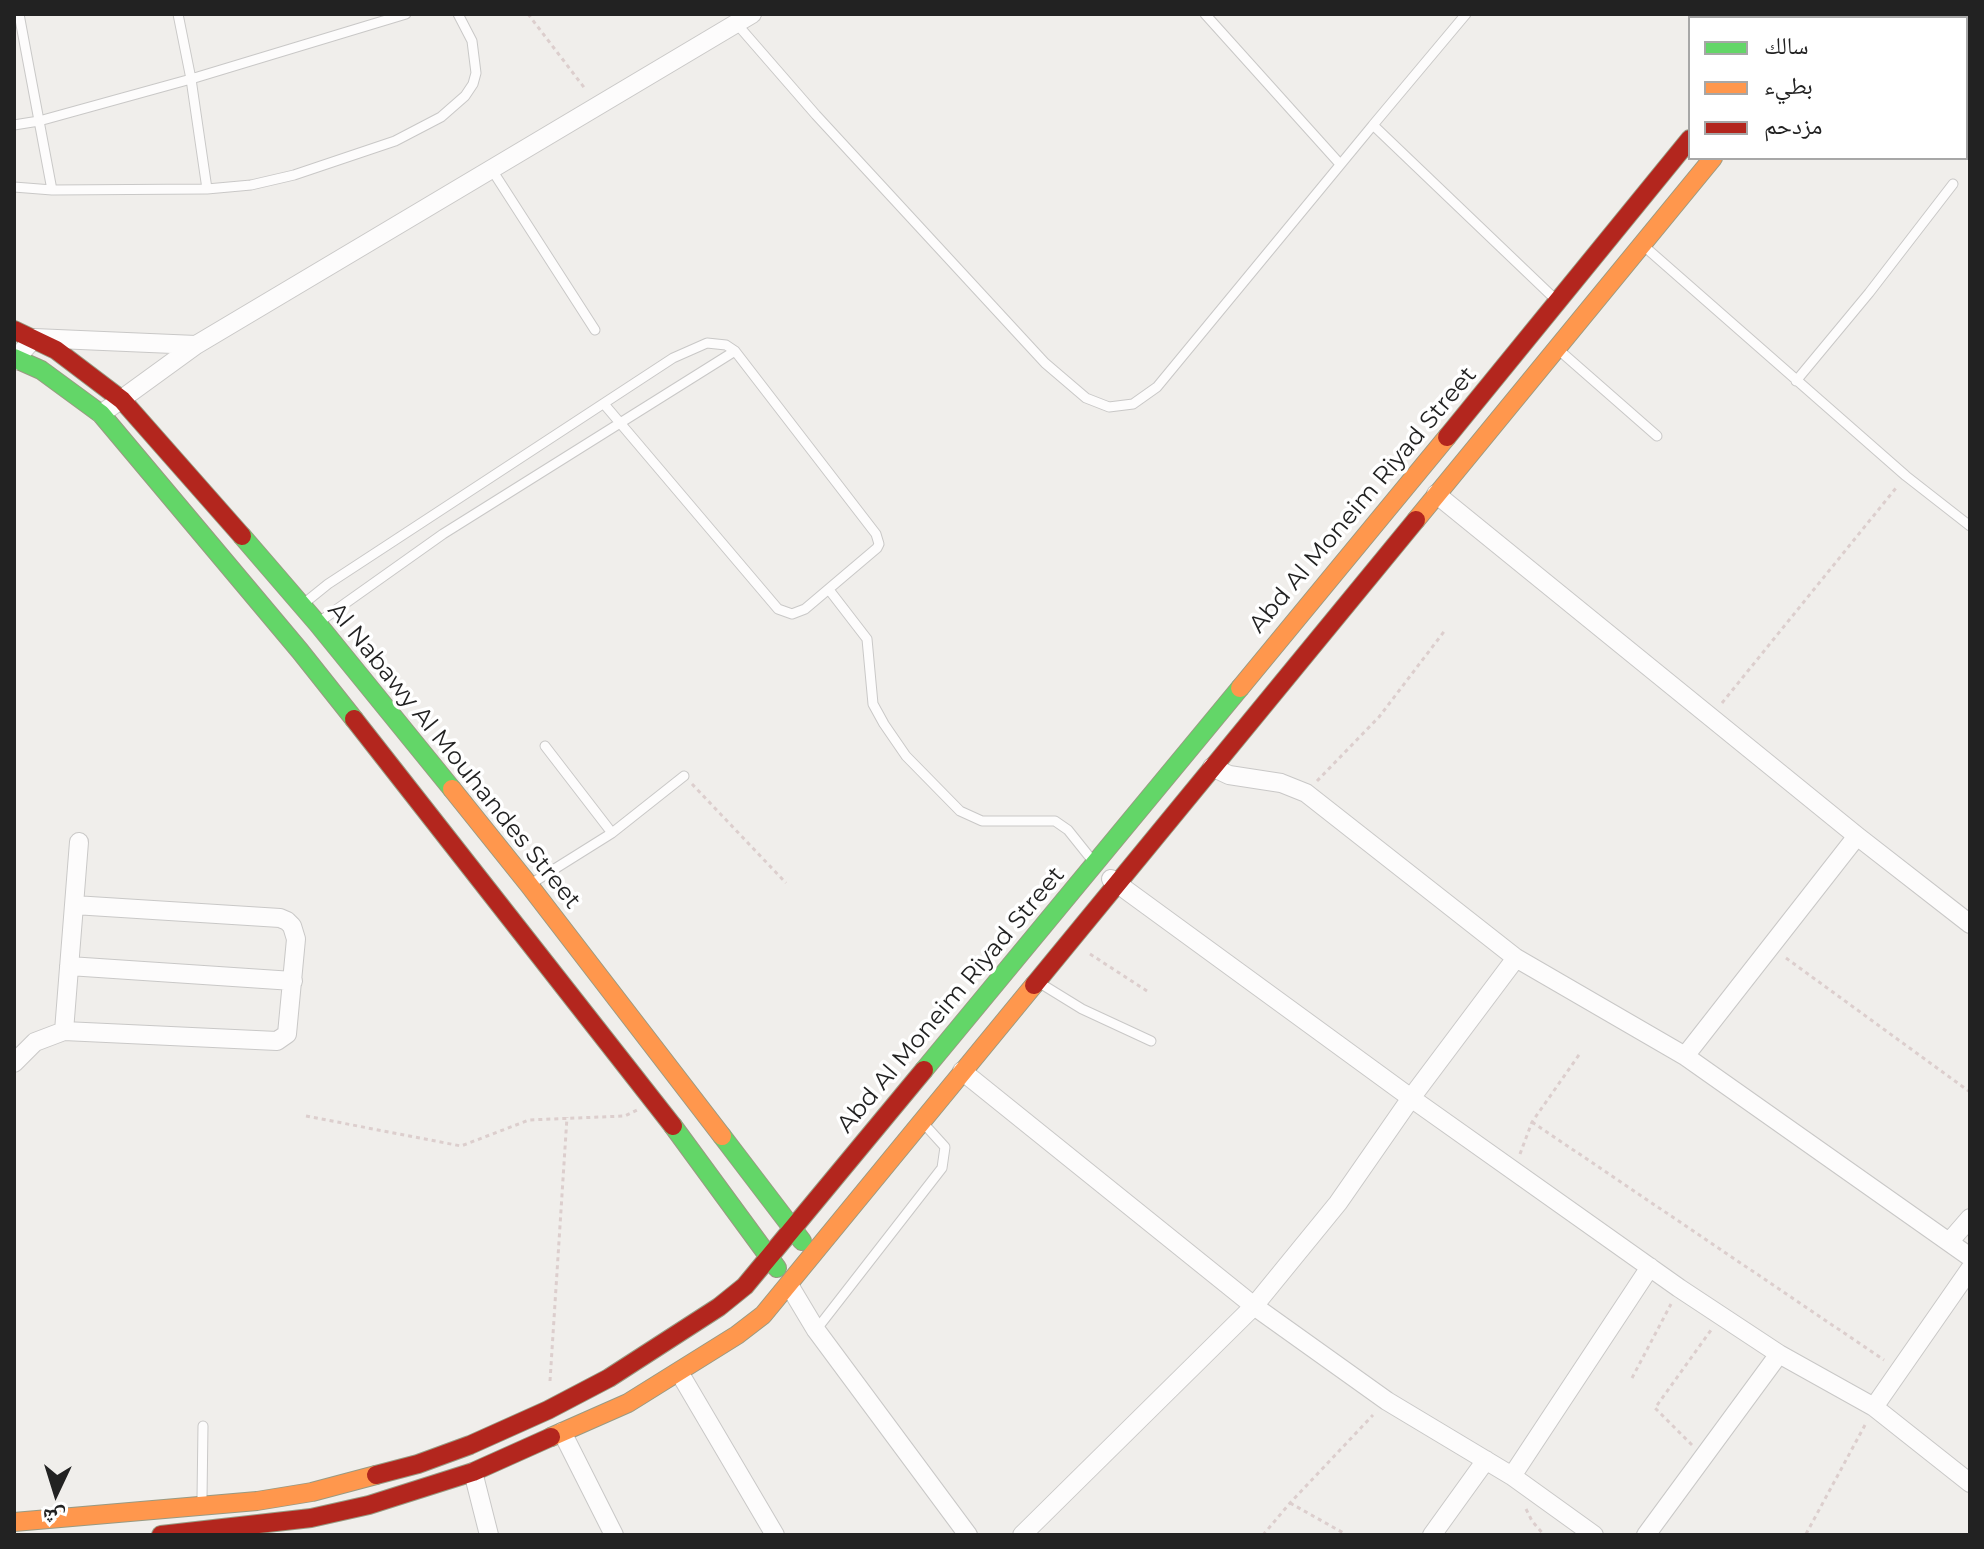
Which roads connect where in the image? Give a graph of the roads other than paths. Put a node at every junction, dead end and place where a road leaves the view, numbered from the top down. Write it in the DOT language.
graph roads {
  1 [pos="19,14"];
  2 [pos="178,14"];
  3 [pos="406,14"];
  4 [pos="458,14"];
  5 [pos="1205,14"];
  6 [pos="1466,14"];
  7 [pos="744,19"];
  8 [pos="191,79"];
  9 [pos="39,121"];
  10 [pos="14,125"];
  11 [pos="1373,125"];
  12 [pos="1688,141"];
  13 [pos="1711,160"];
  14 [pos="1340,164"];
  15 [pos="492,170"];
  16 [pos="1953,184"];
  17 [pos="14,187"];
  18 [pos="207,189"];
  19 [pos="52,190"];
  20 [pos="1642,244"];
  21 [pos="1558,302"];
  22 [pos="1579,323"];
  23 [pos="14,330"];
  24 [pos="595,330"];
  25 [pos="34,338"];
  26 [pos="196,345"];
  27 [pos="1558,349"];
  28 [pos="735,351"];
  29 [pos="15,359"];
  30 [pos="1796,381"];
  31 [pos="122,400"];
  32 [pos="1478,400"];
  33 [pos="604,404"];
  34 [pos="101,414"];
  35 [pos="1498,419"];
  36 [pos="620,424"];
  37 [pos="1657,436"];
  38 [pos="474,489"];
  39 [pos="1436,494"];
  40 [pos="489,505"];
  41 [pos="1970,526"];
  42 [pos="247,541"];
  43 [pos="224,559"];
  44 [pos="830,591"];
  45 [pos="302,605"];
  46 [pos="321,627"];
  47 [pos="300,651"];
  48 [pos="545,746"];
  49 [pos="1212,767"];
  50 [pos="684,776"];
  51 [pos="612,833"];
  52 [pos="1857,836"];
  53 [pos="79,842"];
  54 [pos="1095,863"];
  55 [pos="1116,884"];
  56 [pos="529,885"];
  57 [pos="74,905"];
  58 [pos="499,905"];
  59 [pos="1970,924"];
  60 [pos="1516,958"];
  61 [pos="1013,962"];
  62 [pos="69,966"];
  63 [pos="293,981"];
  64 [pos="1037,981"];
  65 [pos="64,1031"];
  66 [pos="1151,1041"];
  67 [pos="1685,1056"];
  68 [pos="14,1063"];
  69 [pos="962,1071"];
  70 [pos="1411,1098"];
  71 [pos="922,1123"];
  72 [pos="1970,1218"];
  73 [pos="793,1229"];
  74 [pos="1950,1241"];
  75 [pos="813,1256"];
  76 [pos="1970,1257"];
  77 [pos="770,1259"];
  78 [pos="1650,1267"];
  79 [pos="1970,1269"];
  80 [pos="789,1285"];
  81 [pos="1254,1306"];
  82 [pos="816,1330"];
  83 [pos="1779,1354"];
  84 [pos="679,1372"];
  85 [pos="1874,1407"];
  86 [pos="203,1426"];
  87 [pos="562,1432"];
  88 [pos="1486,1460"];
  89 [pos="473,1472"];
  90 [pos="1512,1476"];
  91 [pos="1970,1483"];
  92 [pos="202,1507"];
  93 [pos="14,1522"];
  94 [pos="312,1526"];
  95 [pos="206,1533"];
  96 [pos="161,1535"];
  97 [pos="489,1535"];
  98 [pos="614,1535"];
  99 [pos="775,1535"];
  100 [pos="968,1535"];
  101 [pos="1022,1535"];
  102 [pos="1432,1535"];
  103 [pos="1594,1535"];
  104 [pos="1646,1535"];
  1 -- 9 [label="lane"];
  2 -- 8 [label="lane"];
  3 -- 8 [label="lane"];
  4 -- 18 [label="lane"];
  5 -- 14 [label="lane"];
  6 -- 11 [label="lane"];
  7 -- 14 [label="lane"];
  7 -- 15 [label="street"];
  8 -- 9 [label="lane"];
  8 -- 18 [label="lane"];
  9 -- 10 [label="lane"];
  9 -- 19 [label="lane"];
  11 -- 14 [label="lane"];
  11 -- 21 [label="lane"];
  12 -- 21 [label="main road, Abd Al Moneim Riyad Street"];
  13 -- 20 [label="main road"];
  15 -- 24 [label="lane"];
  15 -- 26 [label="street"];
  16 -- 30 [label="lane"];
  17 -- 19 [label="lane"];
  18 -- 19 [label="lane"];
  20 -- 22 [label="main road"];
  20 -- 30 [label="lane"];
  21 -- 22 [label="main road"];
  21 -- 32 [label="main road, Abd Al Moneim Riyad Street"];
  22 -- 27 [label="main road"];
  23 -- 25 [label="main road, Al Nabawy Al Mouhandes Street"];
  25 -- 26 [label="street"];
  25 -- 29 [label="street"];
  25 -- 31 [label="main road, Al Nabawy Al Mouhandes Street"];
  26 -- 31 [label="street"];
  27 -- 35 [label="main road"];
  27 -- 37 [label="lane"];
  28 -- 33 [label="lane"];
  28 -- 36 [label="lane"];
  28 -- 44 [label="lane"];
  29 -- 34 [label="main road"];
  30 -- 41 [label="lane"];
  31 -- 34 [label="street"];
  31 -- 42 [label="main road, Al Nabawy Al Mouhandes Street"];
  32 -- 35 [label="main road"];
  32 -- 54 [label="main road, Abd Al Moneim Riyad Street"];
  33 -- 36 [label="lane"];
  33 -- 38 [label="lane"];
  34 -- 43 [label="main road"];
  35 -- 39 [label="main road"];
  36 -- 40 [label="lane"];
  36 -- 44 [label="lane"];
  38 -- 40 [label="lane"];
  38 -- 45 [label="lane"];
  39 -- 49 [label="main road"];
  39 -- 52 [label="street"];
  40 -- 46 [label="lane"];
  42 -- 43 [label="main road"];
  42 -- 45 [label="main road, Al Nabawy Al Mouhandes Street"];
  43 -- 47 [label="main road"];
  44 -- 54 [label="lane"];
  45 -- 46 [label="main road, Al Nabawy Al Mouhandes Street"];
  46 -- 47 [label="main road"];
  46 -- 56 [label="main road, Al Nabawy Al Mouhandes Street"];
  47 -- 58 [label="main road"];
  48 -- 51 [label="lane"];
  49 -- 55 [label="main road"];
  49 -- 60 [label="street"];
  50 -- 51 [label="lane"];
  51 -- 56 [label="lane"];
  52 -- 59 [label="street"];
  52 -- 67 [label="street"];
  53 -- 57 [label="street"];
  54 -- 55 [label="street"];
  54 -- 61 [label="main road, Abd Al Moneim Riyad Street"];
  55 -- 64 [label="main road"];
  55 -- 70 [label="street"];
  56 -- 58 [label="main road"];
  56 -- 73 [label="main road, Al Nabawy Al Mouhandes Street"];
  57 -- 62 [label="street"];
  57 -- 63 [label="street"];
  58 -- 77 [label="main road"];
  60 -- 67 [label="street"];
  60 -- 70 [label="street"];
  61 -- 64 [label="main road"];
  61 -- 73 [label="main road, Abd Al Moneim Riyad Street"];
  62 -- 63 [label="street"];
  62 -- 65 [label="street"];
  63 -- 65 [label="street"];
  64 -- 66 [label="lane"];
  64 -- 69 [label="main road"];
  65 -- 68 [label="street"];
  67 -- 74 [label="street"];
  69 -- 71 [label="main road"];
  69 -- 81 [label="street"];
  70 -- 78 [label="street"];
  70 -- 81 [label="street"];
  71 -- 75 [label="main road"];
  71 -- 82 [label="lane"];
  72 -- 74 [label="street"];
  73 -- 75 [label="main road, Al Nabawy Al Mouhandes Street"];
  73 -- 77 [label="main road, Abd Al Moneim Riyad Street"];
  74 -- 76 [label="street"];
  75 -- 80 [label="main road"];
  77 -- 80 [label="main road"];
  77 -- 92 [label="main road, Abd Al Moneim Riyad Street"];
  78 -- 83 [label="street"];
  78 -- 90 [label="street"];
  79 -- 85 [label="street"];
  80 -- 82 [label="street"];
  80 -- 84 [label="main road"];
  81 -- 88 [label="street"];
  81 -- 101 [label="street"];
  82 -- 100 [label="street"];
  83 -- 85 [label="street"];
  83 -- 104 [label="street"];
  84 -- 87 [label="main road"];
  84 -- 99 [label="street"];
  85 -- 91 [label="street"];
  86 -- 92 [label="lane"];
  87 -- 89 [label="main road"];
  87 -- 98 [label="street"];
  88 -- 90 [label="street"];
  88 -- 102 [label="street"];
  89 -- 94 [label="main road"];
  89 -- 97 [label="street"];
  90 -- 103 [label="street"];
  92 -- 93 [label="main road, Abd Al Moneim Riyad Street"];
  94 -- 95 [label="main road"];
  95 -- 96 [label="main road"];
}
